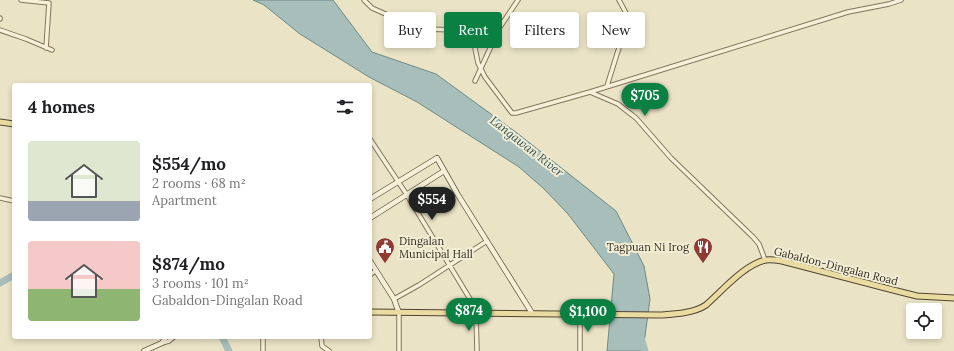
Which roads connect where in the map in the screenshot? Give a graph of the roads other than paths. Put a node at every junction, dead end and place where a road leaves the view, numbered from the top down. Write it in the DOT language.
graph roads {
  1 [pos="21,0"];
  2 [pos="364,0"];
  3 [pos="518,0"];
  4 [pos="619,0"];
  5 [pos="901,0"];
  6 [pos="0,30"];
  7 [pos="46,48"];
  8 [pos="52,50"];
  9 [pos="481,69"];
  10 [pos="475,81"];
  11 [pos="607,86"];
  12 [pos="590,92"];
  13 [pos="0,122"];
  14 [pos="12,124"];
  15 [pos="372,142"];
  16 [pos="444,171"];
  17 [pos="399,182"];
  18 [pos="407,195"];
  19 [pos="0,198"];
  20 [pos="372,198"];
  21 [pos="12,201"];
  22 [pos="372,217"];
  23 [pos="487,241"];
  24 [pos="765,260"];
  25 [pos="372,265"];
  26 [pos="450,265"];
  27 [pos="376,271"];
  28 [pos="372,274"];
  29 [pos="954,298"];
  30 [pos="394,299"];
  31 [pos="372,312"];
  32 [pos="476,312"];
  33 [pos="399,313"];
  34 [pos="532,313"];
  35 [pos="580,314"];
  36 [pos="165,339"];
  37 [pos="172,339"];
  38 [pos="263,339"];
  39 [pos="321,339"];
  40 [pos="162,343"];
  41 [pos="144,351"];
  42 [pos="263,351"];
  43 [pos="329,351"];
  44 [pos="399,351"];
  45 [pos="477,351"];
  46 [pos="580,351"];
  1 -- 7 [label="street"];
  2 -- 9 [label="street"];
  3 -- 9 [label="street"];
  4 -- 11 [label="street"];
  5 -- 11 [label="street"];
  6 -- 7 [label="street"];
  7 -- 8 [label="street"];
  9 -- 10 [label="street"];
  9 -- 12 [label="street"];
  11 -- 12 [label="street"];
  12 -- 24 [label="street"];
  13 -- 14 [label="main road"];
  15 -- 17 [label="street"];
  16 -- 17 [label="street"];
  16 -- 18 [label="street"];
  16 -- 23 [label="street"];
  17 -- 18 [label="street"];
  17 -- 20 [label="street"];
  18 -- 22 [label="street"];
  18 -- 26 [label="street"];
  19 -- 21 [label="street"];
  23 -- 26 [label="street"];
  23 -- 34 [label="street"];
  24 -- 29 [label="main road, Gabaldon-Dingalan Road"];
  24 -- 35 [label="main road, Gabaldon-Dingalan Road"];
  25 -- 27 [label="street"];
  26 -- 30 [label="street"];
  26 -- 32 [label="street"];
  27 -- 28 [label="street"];
  27 -- 30 [label="street"];
  30 -- 33 [label="street"];
  31 -- 33 [label="main road, Gabaldon-Dingalan Road"];
  32 -- 33 [label="main road, Gabaldon-Dingalan Road"];
  32 -- 34 [label="main road, Gabaldon-Dingalan Road"];
  32 -- 45 [label="street"];
  33 -- 44 [label="street"];
  34 -- 35 [label="main road, Gabaldon-Dingalan Road"];
  35 -- 46 [label="street"];
  36 -- 40 [label="street"];
  37 -- 40 [label="street"];
  38 -- 42 [label="street"];
  39 -- 43 [label="street"];
  40 -- 41 [label="street"];
}
